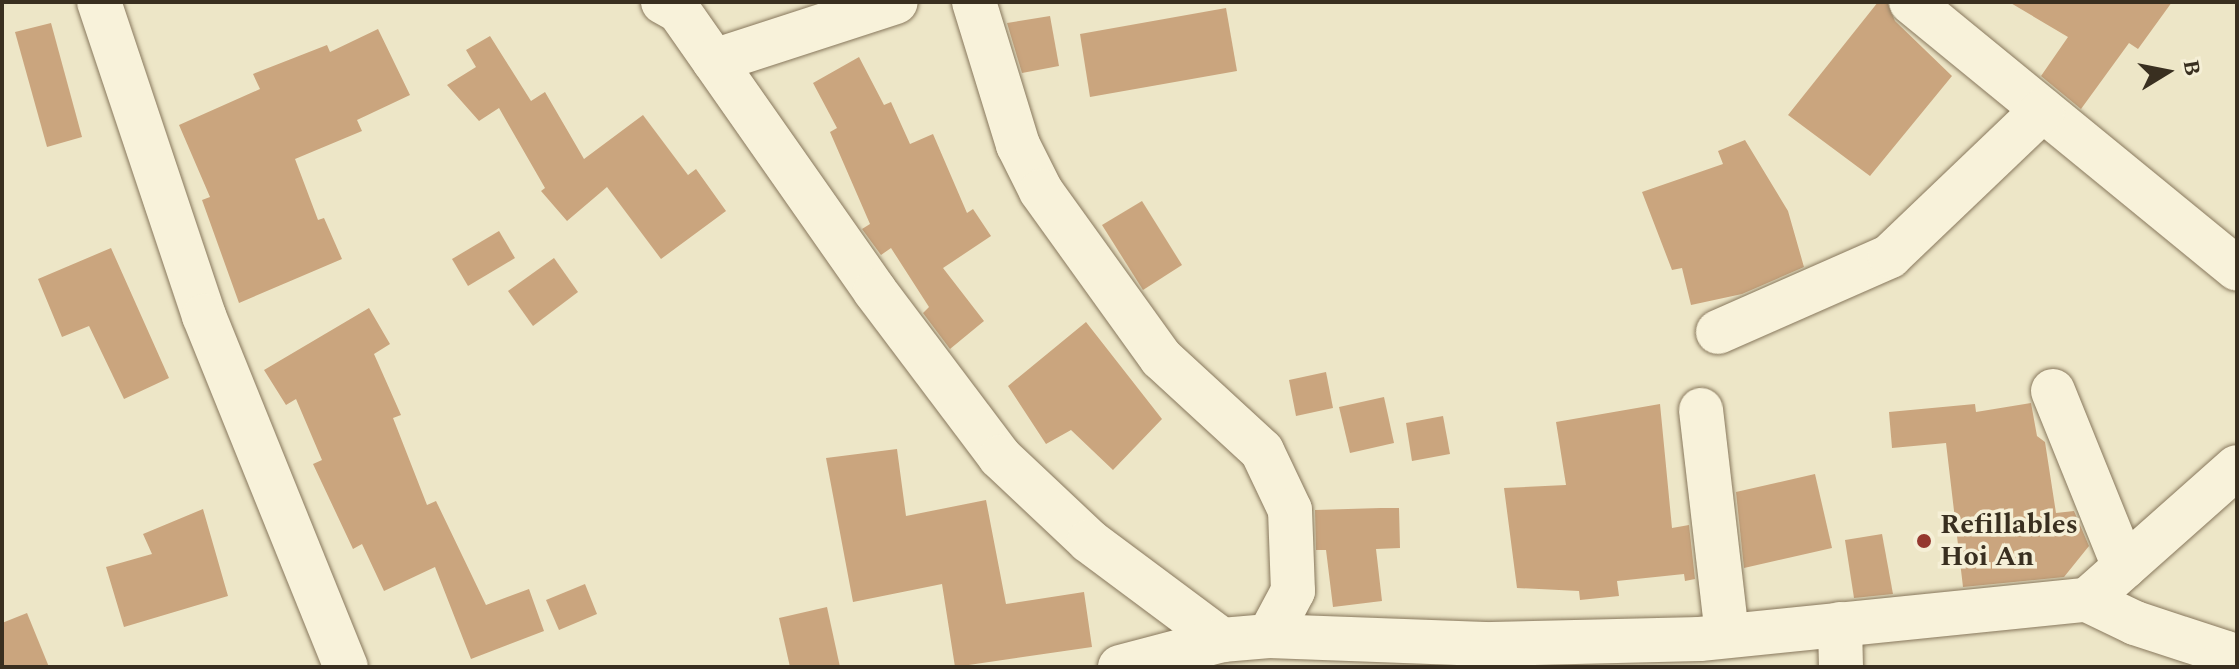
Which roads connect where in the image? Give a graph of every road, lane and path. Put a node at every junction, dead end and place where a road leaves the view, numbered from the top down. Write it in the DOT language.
graph roads {
  1 [pos="99,2"];
  2 [pos="663,2"];
  3 [pos="896,2"];
  4 [pos="974,2"];
  5 [pos="1911,2"];
  6 [pos="714,61"];
  7 [pos="2043,110"];
  8 [pos="2237,269"];
  9 [pos="1718,332"];
  10 [pos="2053,391"];
  11 [pos="1701,410"];
  12 [pos="2237,467"];
  13 [pos="2124,567"];
  14 [pos="2087,600"];
  15 [pos="1840,624"];
  16 [pos="1269,636"];
  17 [pos="1727,636"];
  18 [pos="1222,640"];
  19 [pos="2237,663"];
  20 [pos="1135,665"];
  21 [pos="346,667"];
  22 [pos="1841,667"];
  1 -- 21 [label="street"];
  2 -- 6 [label="street"];
  3 -- 6 [label="street"];
  4 -- 16 [label="street"];
  5 -- 7 [label="street"];
  6 -- 18 [label="street"];
  7 -- 8 [label="street"];
  7 -- 9 [label="street"];
  10 -- 13 [label="street"];
  11 -- 17 [label="street"];
  12 -- 13 [label="street"];
  13 -- 14 [label="street"];
  14 -- 15 [label="street"];
  14 -- 19 [label="street"];
  15 -- 17 [label="street"];
  15 -- 22 [label="street"];
  16 -- 17 [label="street"];
  16 -- 18 [label="street"];
  18 -- 20 [label="street"];
}
